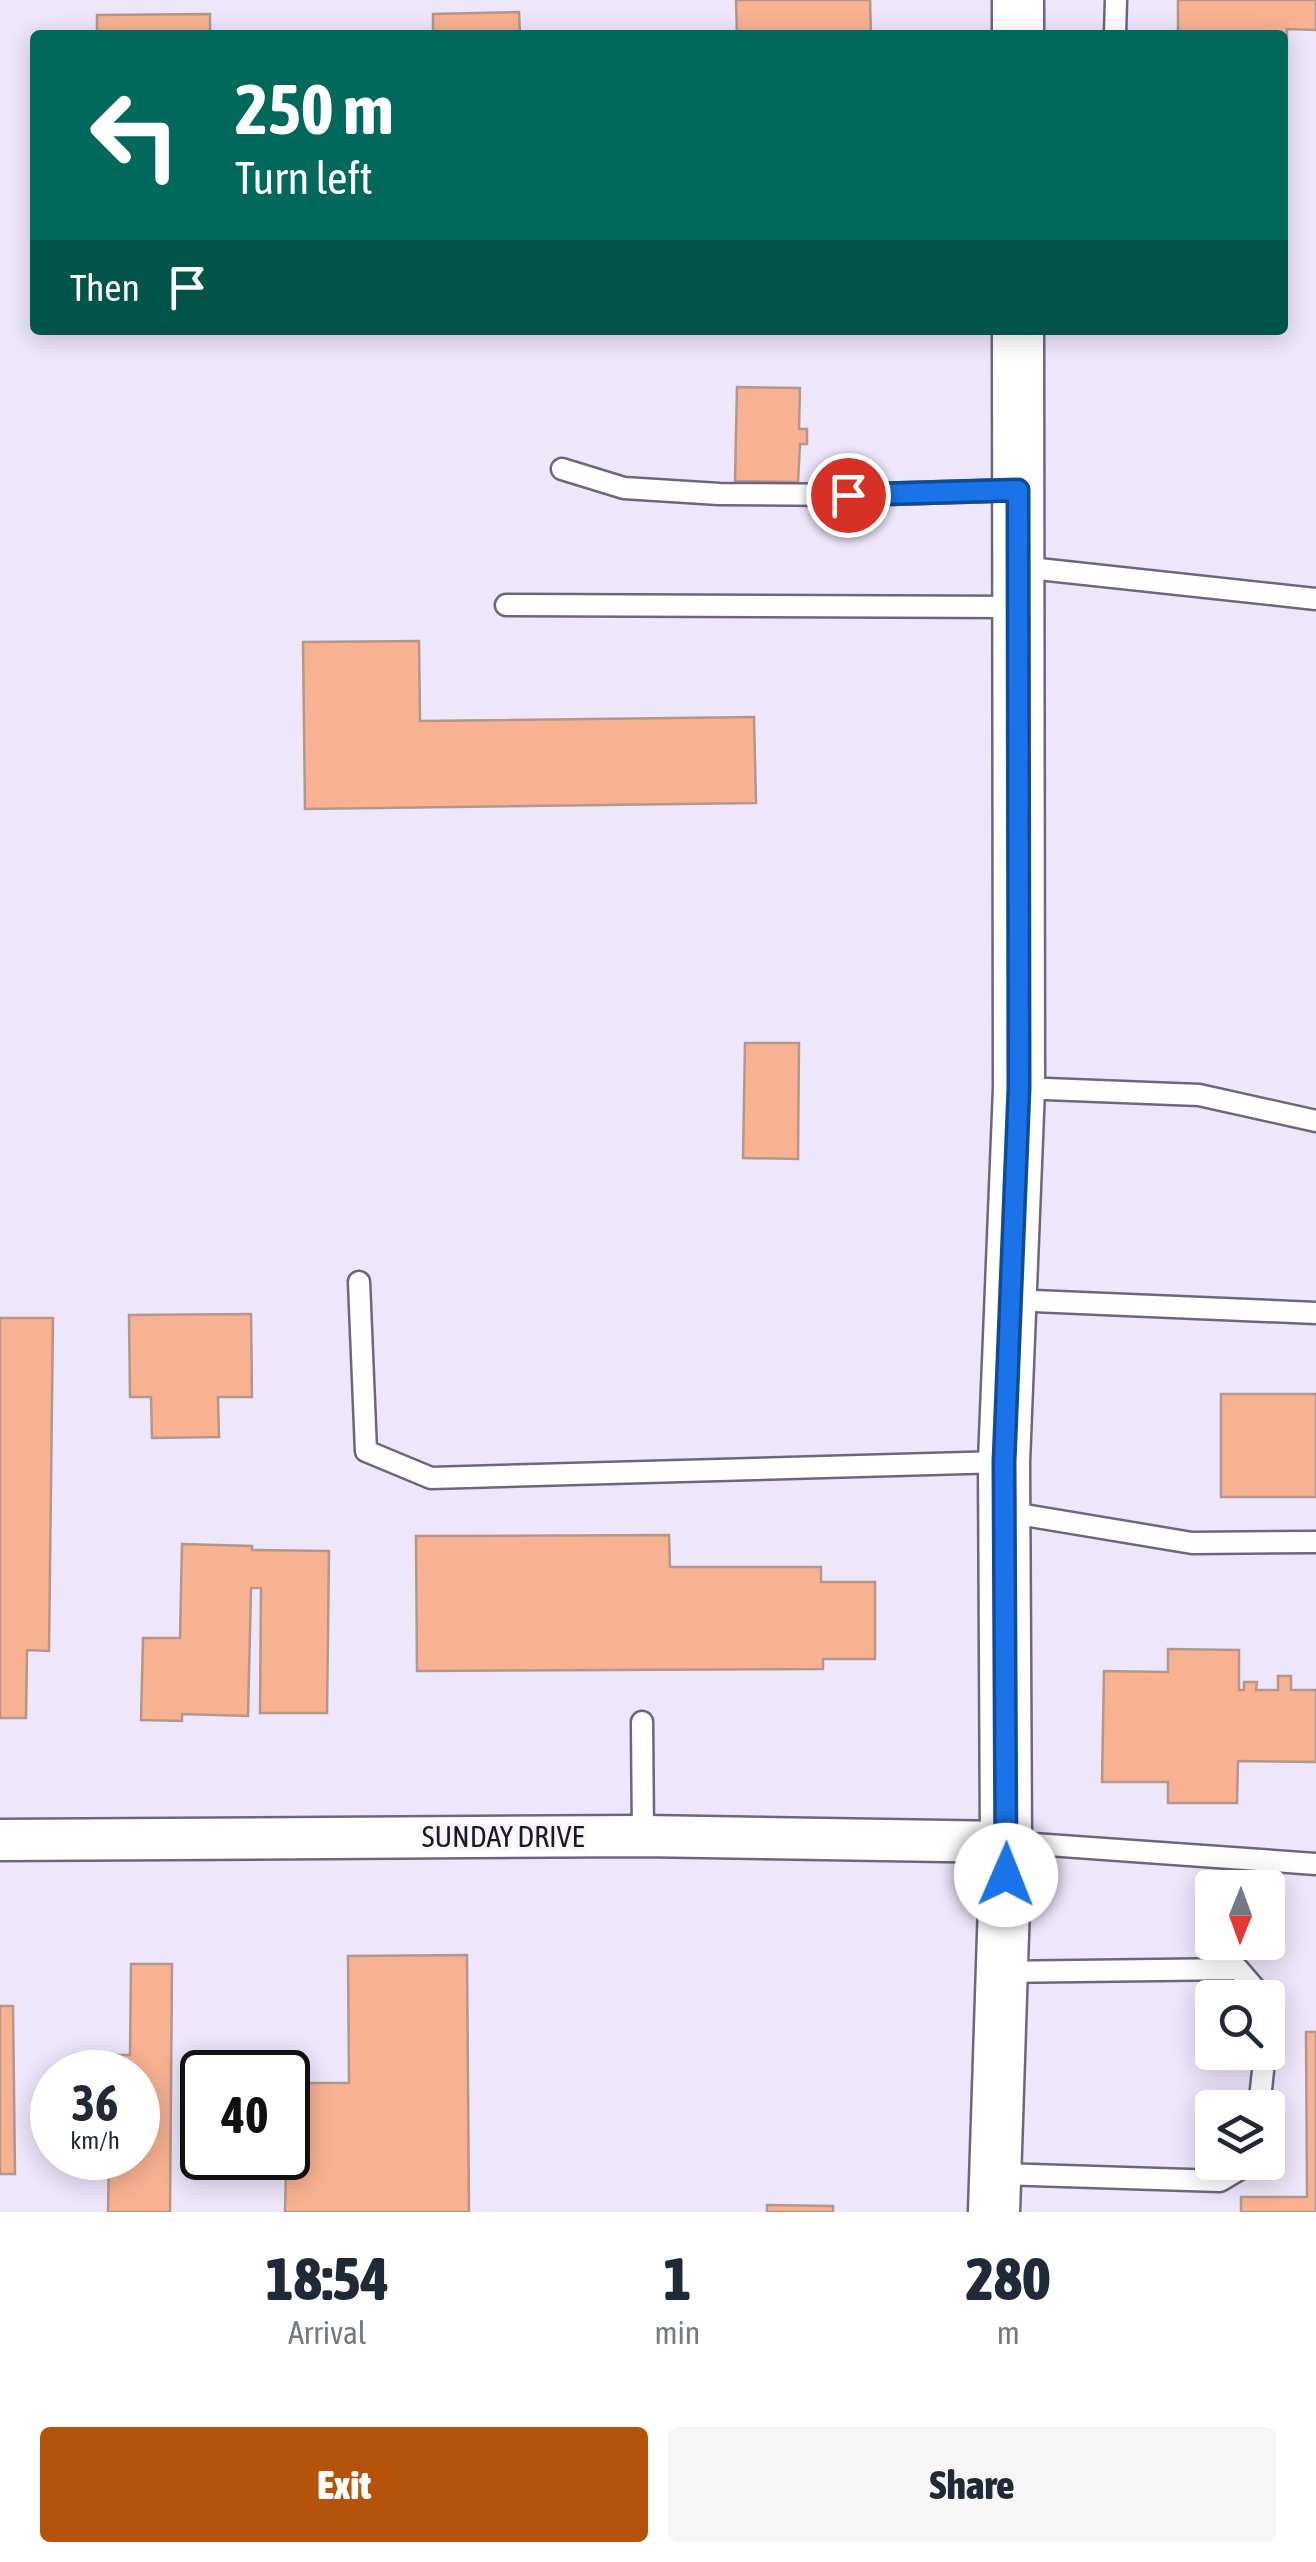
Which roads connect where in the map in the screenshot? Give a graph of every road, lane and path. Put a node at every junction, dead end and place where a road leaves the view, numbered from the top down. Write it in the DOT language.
graph roads {
  1 [pos="1018,0"];
  2 [pos="1116,0"];
  3 [pos="1018,30"];
  4 [pos="1116,30"];
  5 [pos="1018,335"];
  6 [pos="562,469"];
  7 [pos="1018,490"];
  8 [pos="1018,587"];
  9 [pos="1316,599"];
  10 [pos="506,605"];
  11 [pos="1019,1088"];
  12 [pos="1316,1121"];
  13 [pos="359,1282"];
  14 [pos="1011,1300"];
  15 [pos="1316,1313"];
  16 [pos="1004,1462"];
  17 [pos="1004,1512"];
  18 [pos="1316,1542"];
  19 [pos="642,1722"];
  20 [pos="642,1836"];
  21 [pos="0,1840"];
  22 [pos="1006,1842"];
  23 [pos="1316,1864"];
  24 [pos="1003,1972"];
  25 [pos="1248,1980"];
  26 [pos="1222,2180"];
  27 [pos="996,2193"];
  1 -- 3 [label="street"];
  2 -- 4 [label="lane"];
  5 -- 7 [label="street"];
  6 -- 7 [label="lane"];
  7 -- 8 [label="street"];
  8 -- 9 [label="lane"];
  8 -- 10 [label="lane"];
  8 -- 11 [label="street"];
  11 -- 12 [label="lane"];
  11 -- 14 [label="street"];
  13 -- 16 [label="lane"];
  14 -- 15 [label="lane"];
  14 -- 16 [label="street"];
  16 -- 17 [label="street"];
  17 -- 18 [label="lane"];
  17 -- 22 [label="street"];
  19 -- 20 [label="lane"];
  20 -- 21 [label="street, SUNDAY DRIVE"];
  20 -- 22 [label="street, SUNDAY DRIVE"];
  22 -- 23 [label="lane"];
  22 -- 24 [label="street"];
  24 -- 25 [label="lane"];
  24 -- 27 [label="street"];
  26 -- 27 [label="lane"];
}
